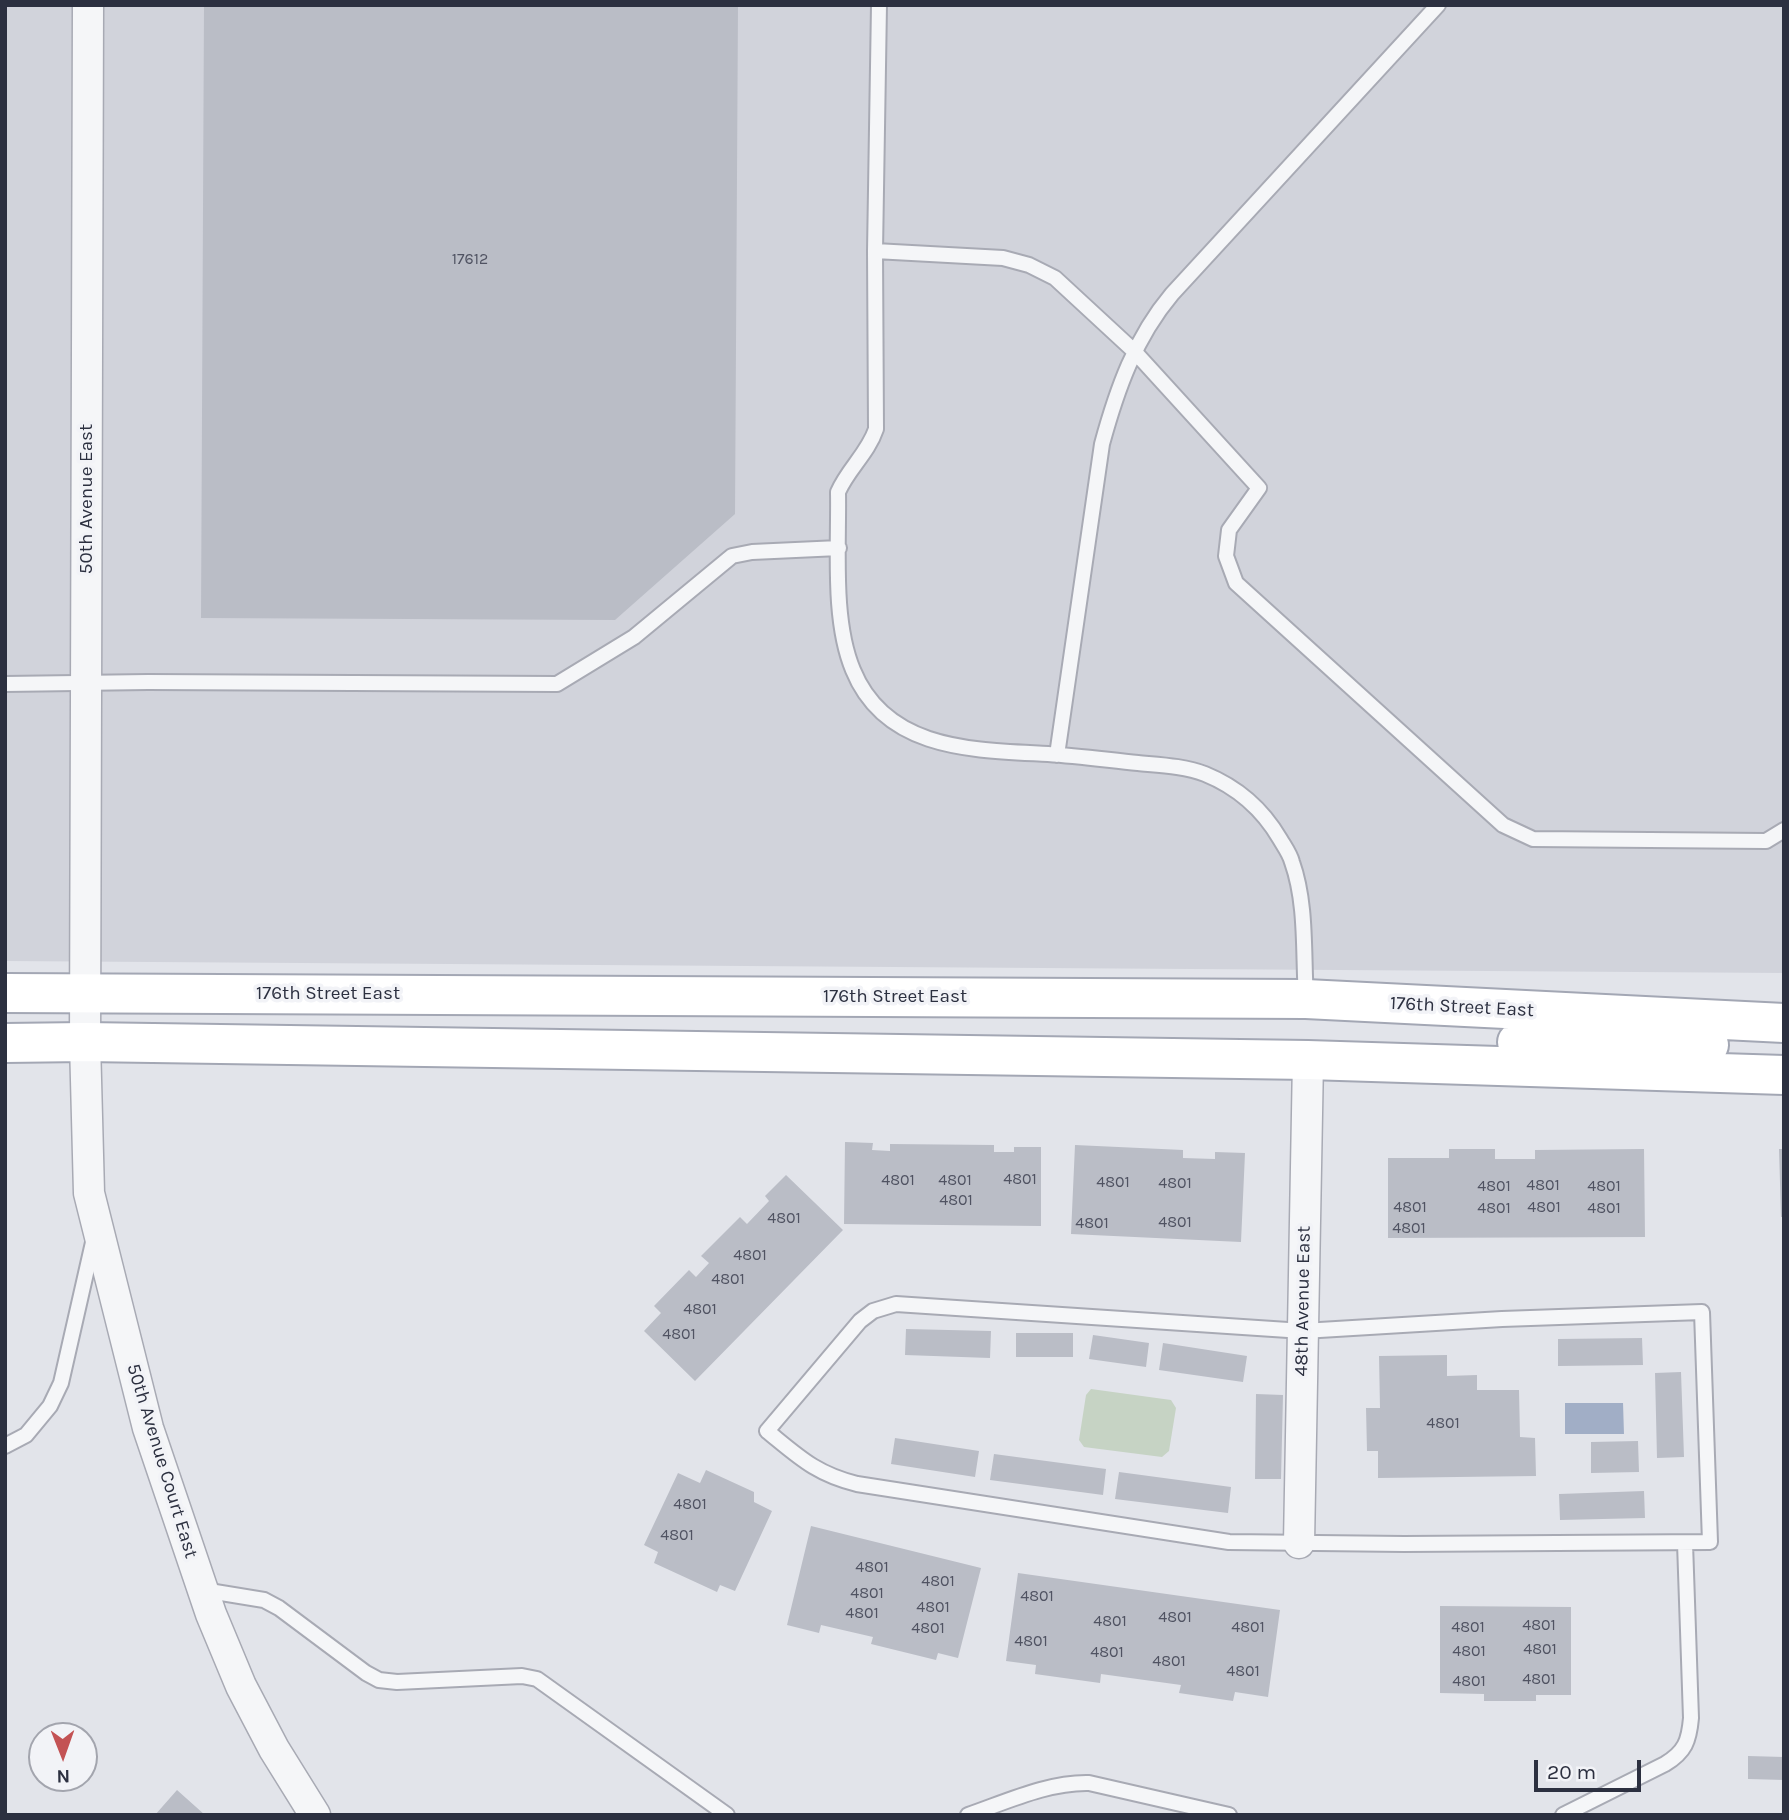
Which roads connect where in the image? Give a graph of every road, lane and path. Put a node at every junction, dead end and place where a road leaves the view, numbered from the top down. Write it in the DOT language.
graph roads {
  1 [pos="88,5"];
  2 [pos="879,5"];
  3 [pos="1438,5"];
  4 [pos="875,251"];
  5 [pos="1134,351"];
  6 [pos="839,548"];
  7 [pos="86,682"];
  8 [pos="5,684"];
  9 [pos="1057,755"];
  10 [pos="1784,830"];
  11 [pos="86,992"];
  12 [pos="5,993"];
  13 [pos="1306,999"];
  14 [pos="1784,1023"];
  15 [pos="1784,1033"];
  16 [pos="5,1042"];
  17 [pos="85,1042"];
  18 [pos="1308,1060"];
  19 [pos="1381,1062"];
  20 [pos="1784,1075"];
  21 [pos="97,1227"];
  22 [pos="1303,1331"];
  23 [pos="5,1446"];
  24 [pos="1299,1543"];
  25 [pos="1685,1543"];
  26 [pos="203,1590"];
  27 [pos="315,1815"];
  28 [pos="727,1815"];
  29 [pos="968,1815"];
  30 [pos="1228,1815"];
  31 [pos="1563,1815"];
  1 -- 7 [label="street, 50th Avenue East"];
  2 -- 4 [label="lane"];
  3 -- 5 [label="lane"];
  4 -- 5 [label="lane"];
  4 -- 6 [label="lane"];
  5 -- 9 [label="lane"];
  5 -- 10 [label="lane"];
  6 -- 7 [label="lane"];
  6 -- 9 [label="lane"];
  7 -- 8 [label="lane"];
  7 -- 11 [label="street, 50th Avenue East"];
  9 -- 13 [label="lane"];
  11 -- 12 [label="main road, 176th Street East"];
  11 -- 13 [label="main road, 176th Street East"];
  11 -- 17 [label="street, 50th Avenue East"];
  13 -- 14 [label="main road, 176th Street East"];
  15 -- 19 [label="main road"];
  16 -- 17 [label="main road"];
  17 -- 18 [label="main road"];
  17 -- 21 [label="street, 50th Avenue Court East"];
  18 -- 19 [label="main road"];
  18 -- 22 [label="street, 48th Avenue East"];
  19 -- 20 [label="main road"];
  21 -- 23 [label="lane"];
  21 -- 26 [label="street, 50th Avenue Court East"];
  22 -- 24 [label="street, 48th Avenue East"];
  22 -- 24 [label="lane"];
  22 -- 25 [label="lane"];
  24 -- 25 [label="lane"];
  25 -- 31 [label="lane"];
  26 -- 27 [label="street, 50th Avenue Court East"];
  26 -- 28 [label="lane"];
  29 -- 30 [label="lane"];
}
